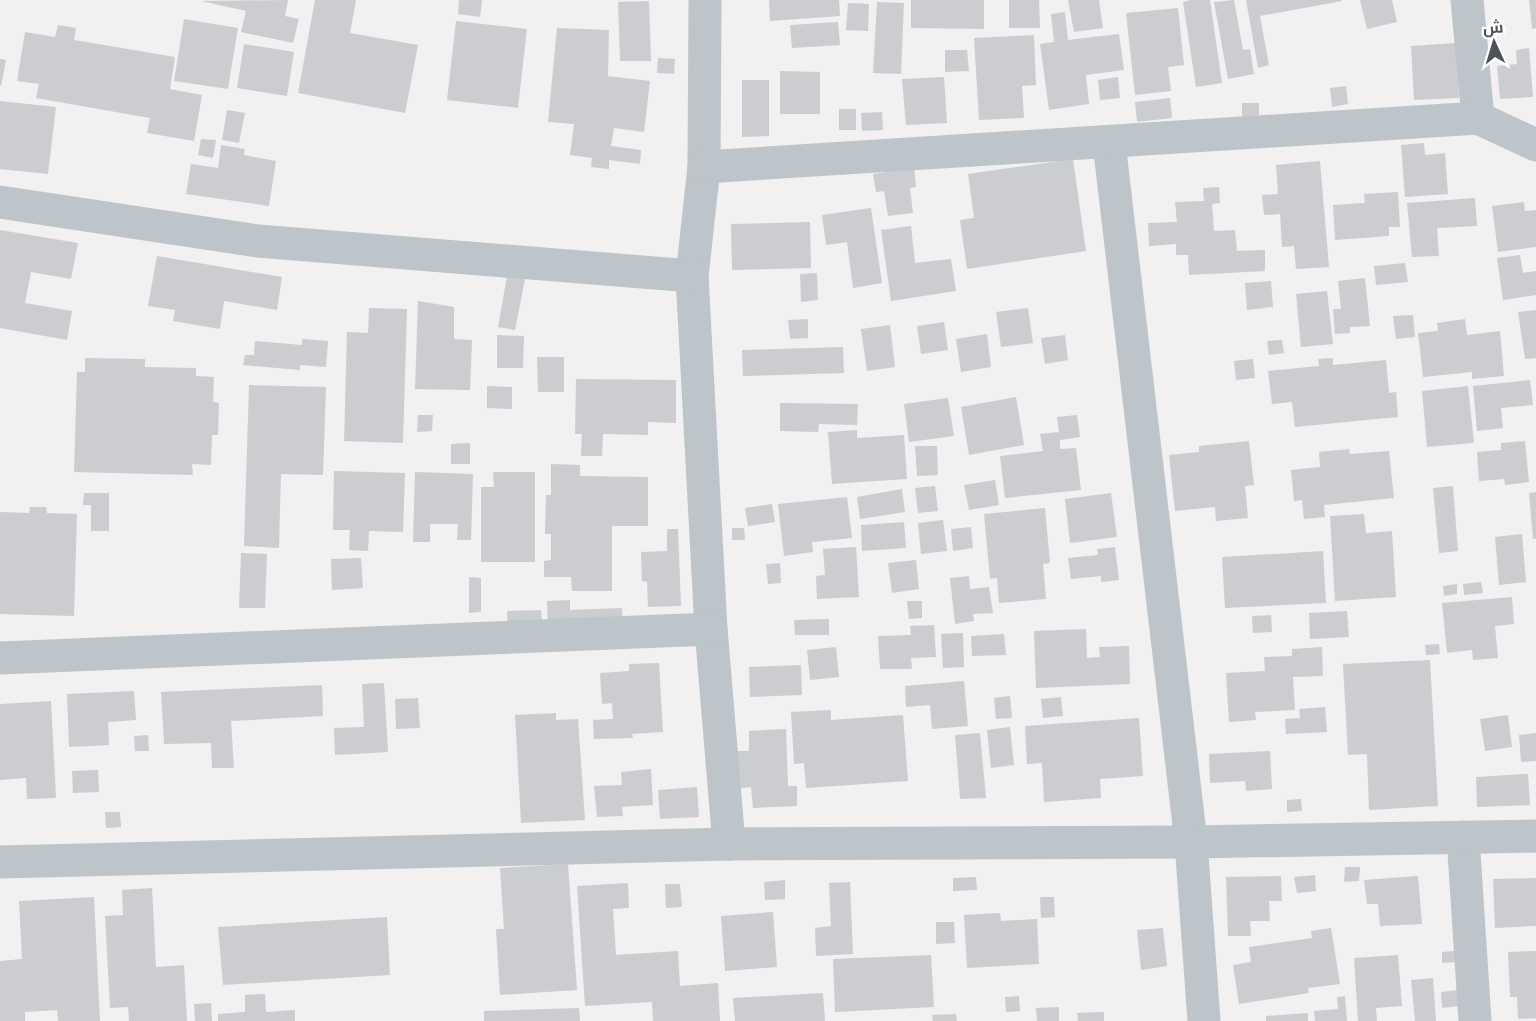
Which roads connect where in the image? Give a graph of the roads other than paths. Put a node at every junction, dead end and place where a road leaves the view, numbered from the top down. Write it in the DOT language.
graph roads {
  1 [pos="705,0"];
  2 [pos="1467,0"];
  3 [pos="1478,118"];
  4 [pos="1109,143"];
  5 [pos="1536,144"];
  6 [pos="704,167"];
  7 [pos="0,201"];
  8 [pos="692,276"];
  9 [pos="711,629"];
  10 [pos="0,658"];
  11 [pos="1536,836"];
  12 [pos="1463,837"];
  13 [pos="1191,842"];
  14 [pos="729,844"];
  15 [pos="0,862"];
  16 [pos="1204,1021"];
  17 [pos="1475,1021"];
  1 -- 6 [label="street"];
  2 -- 3 [label="street"];
  3 -- 4 [label="street"];
  3 -- 5 [label="street"];
  4 -- 6 [label="street"];
  4 -- 13 [label="street"];
  6 -- 8 [label="street"];
  7 -- 8 [label="street"];
  8 -- 9 [label="street"];
  9 -- 10 [label="street"];
  9 -- 14 [label="street"];
  11 -- 12 [label="street"];
  12 -- 13 [label="street"];
  12 -- 17 [label="street"];
  13 -- 14 [label="street"];
  13 -- 16 [label="street"];
  14 -- 15 [label="street"];
}
